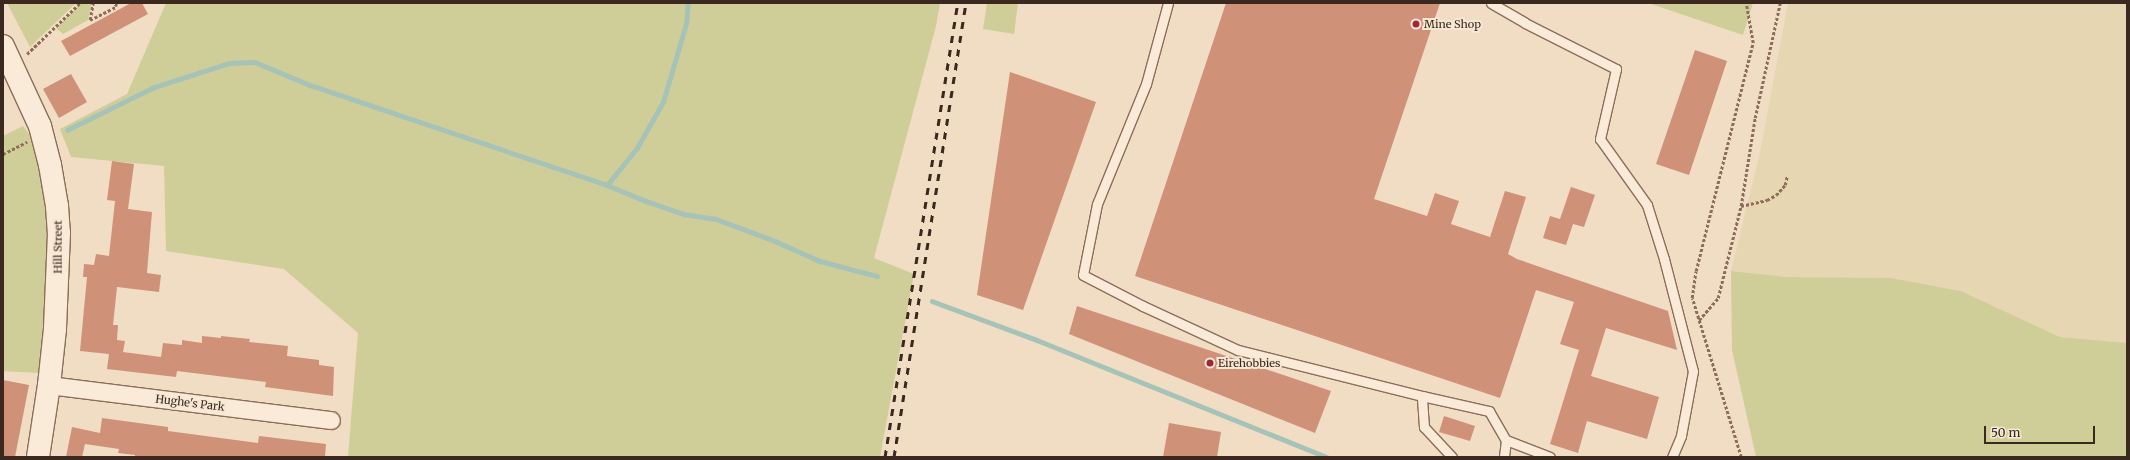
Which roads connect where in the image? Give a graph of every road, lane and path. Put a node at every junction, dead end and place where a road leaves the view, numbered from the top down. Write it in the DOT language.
graph roads {
  1 [pos="80,3"];
  2 [pos="93,3"];
  3 [pos="113,3"];
  4 [pos="1168,3"];
  5 [pos="1491,3"];
  6 [pos="1746,3"];
  7 [pos="1780,3"];
  8 [pos="3,46"];
  9 [pos="14,67"];
  10 [pos="33,139"];
  11 [pos="3,154"];
  12 [pos="1787,176"];
  13 [pos="1741,206"];
  14 [pos="1698,320"];
  15 [pos="49,385"];
  16 [pos="1422,396"];
  17 [pos="331,420"];
  18 [pos="1506,440"];
  19 [pos="38,457"];
  20 [pos="1452,457"];
  21 [pos="1504,457"];
  22 [pos="1550,457"];
  23 [pos="1672,457"];
  24 [pos="1741,457"];
  1 -- 9 [label="path"];
  2 -- 3 [label="path"];
  4 -- 16 [label="lane"];
  5 -- 23 [label="lane"];
  6 -- 14 [label="path"];
  7 -- 13 [label="path"];
  8 -- 9 [label="main road, Hill Street"];
  9 -- 15 [label="main road, Hill Street"];
  10 -- 11 [label="path"];
  12 -- 13 [label="path"];
  13 -- 14 [label="path"];
  14 -- 24 [label="path"];
  15 -- 17 [label="street, Hughe's Park"];
  15 -- 19 [label="main road, Hill Street"];
  16 -- 18 [label="lane"];
  16 -- 20 [label="lane"];
  18 -- 21 [label="lane"];
  18 -- 22 [label="lane"];
}
